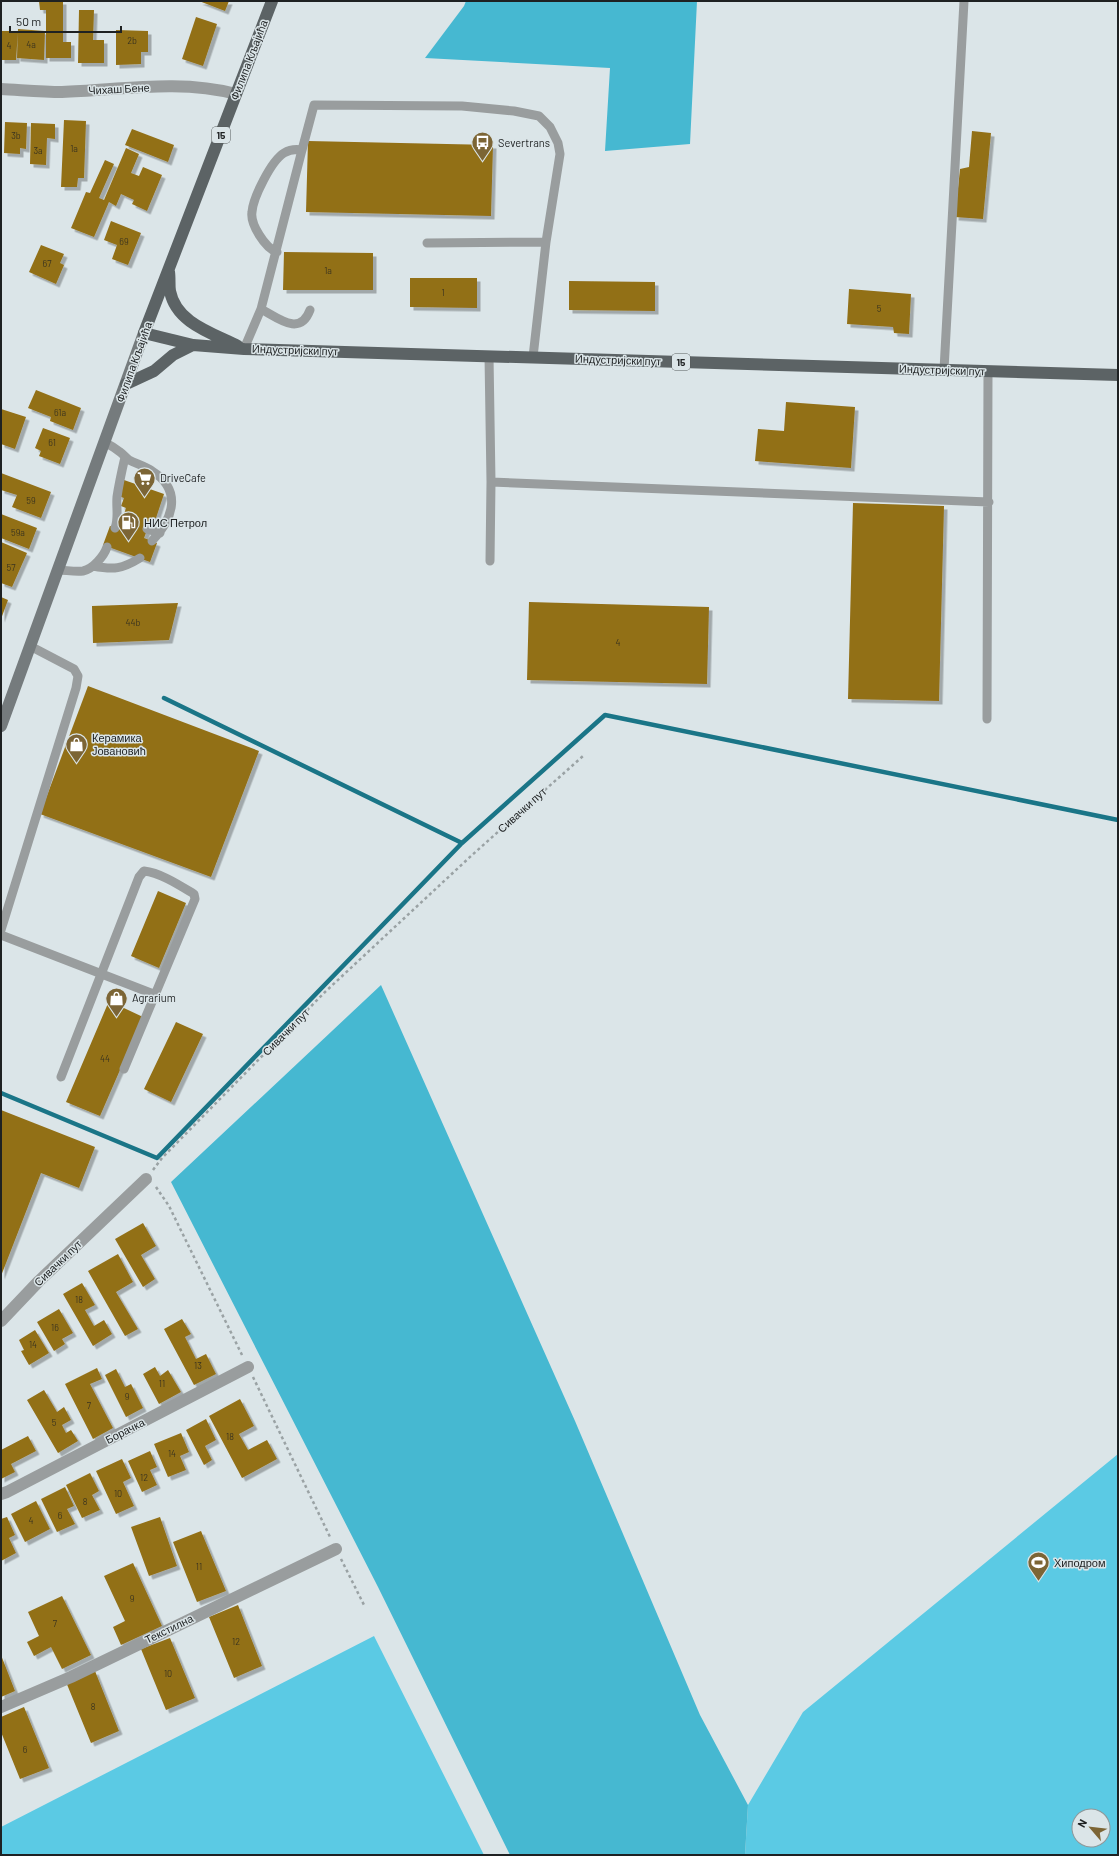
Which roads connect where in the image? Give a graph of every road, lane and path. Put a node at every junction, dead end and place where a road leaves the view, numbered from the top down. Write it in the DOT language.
graph roads {
  1 [pos="272,1"];
  2 [pos="964,1"];
  3 [pos="1,89"];
  4 [pos="236,94"];
  5 [pos="302,150"];
  6 [pos="427,242"];
  7 [pos="546,242"];
  8 [pos="277,252"];
  9 [pos="169,268"];
  10 [pos="262,309"];
  11 [pos="310,310"];
  12 [pos="144,333"];
  13 [pos="193,346"];
  14 [pos="244,349"];
  15 [pos="489,356"];
  16 [pos="533,357"];
  17 [pos="944,370"];
  18 [pos="988,371"];
  19 [pos="1118,375"];
  20 [pos="126,384"];
  21 [pos="104,442"];
  22 [pos="125,457"];
  23 [pos="491,482"];
  24 [pos="989,502"];
  25 [pos="115,528"];
  26 [pos="147,529"];
  27 [pos="160,533"];
  28 [pos="152,541"];
  29 [pos="107,547"];
  30 [pos="140,558"];
  31 [pos="490,561"];
  32 [pos="93,566"];
  33 [pos="58,570"];
  34 [pos="30,646"];
  35 [pos="987,719"];
  36 [pos="1,726"];
  37 [pos="582,756"];
  38 [pos="1,930"];
  39 [pos="1,935"];
  40 [pos="102,973"];
  41 [pos="156,995"];
  42 [pos="124,1069"];
  43 [pos="61,1078"];
  44 [pos="146,1179"];
  45 [pos="1,1320"];
  46 [pos="248,1368"];
  47 [pos="1,1494"];
  48 [pos="336,1549"];
  49 [pos="364,1605"];
  50 [pos="1,1707"];
  1 -- 4 [label="main road, Филипа Кљајића / 15"];
  2 -- 17 [label="lane"];
  3 -- 4 [label="street, Чихаш Бене"];
  4 -- 9 [label="main road, Филипа Кљајића / 15"];
  5 -- 7 [label="lane"];
  5 -- 8 [label="lane"];
  5 -- 8 [label="lane"];
  6 -- 7 [label="lane"];
  7 -- 16 [label="lane"];
  8 -- 10 [label="lane"];
  9 -- 12 [label="main road, Филипа Кљајића / 15"];
  9 -- 14 [label="main road"];
  10 -- 11 [label="lane"];
  10 -- 14 [label="lane"];
  12 -- 13 [label="main road, Индустријски пут / 15"];
  12 -- 20 [label="street, Филипа Кљајића"];
  13 -- 14 [label="main road, Индустријски пут / 15"];
  13 -- 20 [label="main road"];
  14 -- 15 [label="main road, Индустријски пут / 15"];
  15 -- 16 [label="main road, Индустријски пут / 15"];
  15 -- 23 [label="lane"];
  16 -- 17 [label="main road, Индустријски пут / 15"];
  17 -- 18 [label="main road, Индустријски пут / 15"];
  18 -- 19 [label="main road, Индустријски пут / 15"];
  18 -- 24 [label="lane"];
  20 -- 21 [label="street, Филипа Кљајића"];
  21 -- 22 [label="lane"];
  21 -- 33 [label="street, Филипа Кљајића"];
  22 -- 25 [label="lane"];
  22 -- 27 [label="lane"];
  23 -- 24 [label="lane"];
  23 -- 31 [label="lane"];
  24 -- 35 [label="lane"];
  26 -- 27 [label="lane"];
  27 -- 28 [label="lane"];
  29 -- 32 [label="lane"];
  30 -- 32 [label="lane"];
  32 -- 33 [label="lane"];
  33 -- 34 [label="street, Филипа Кљајића"];
  34 -- 36 [label="street, Филипа Кљајића"];
  34 -- 38 [label="lane"];
  37 -- 44 [label="path, Сивачки пут"];
  39 -- 40 [label="lane"];
  40 -- 41 [label="lane"];
  40 -- 41 [label="lane"];
  40 -- 43 [label="lane"];
  41 -- 42 [label="lane"];
  44 -- 45 [label="street, Сивачки пут"];
  44 -- 46 [label="path"];
  46 -- 47 [label="street, Борачка"];
  46 -- 48 [label="path"];
  48 -- 49 [label="path"];
  48 -- 50 [label="street, Текстилна"];
}
